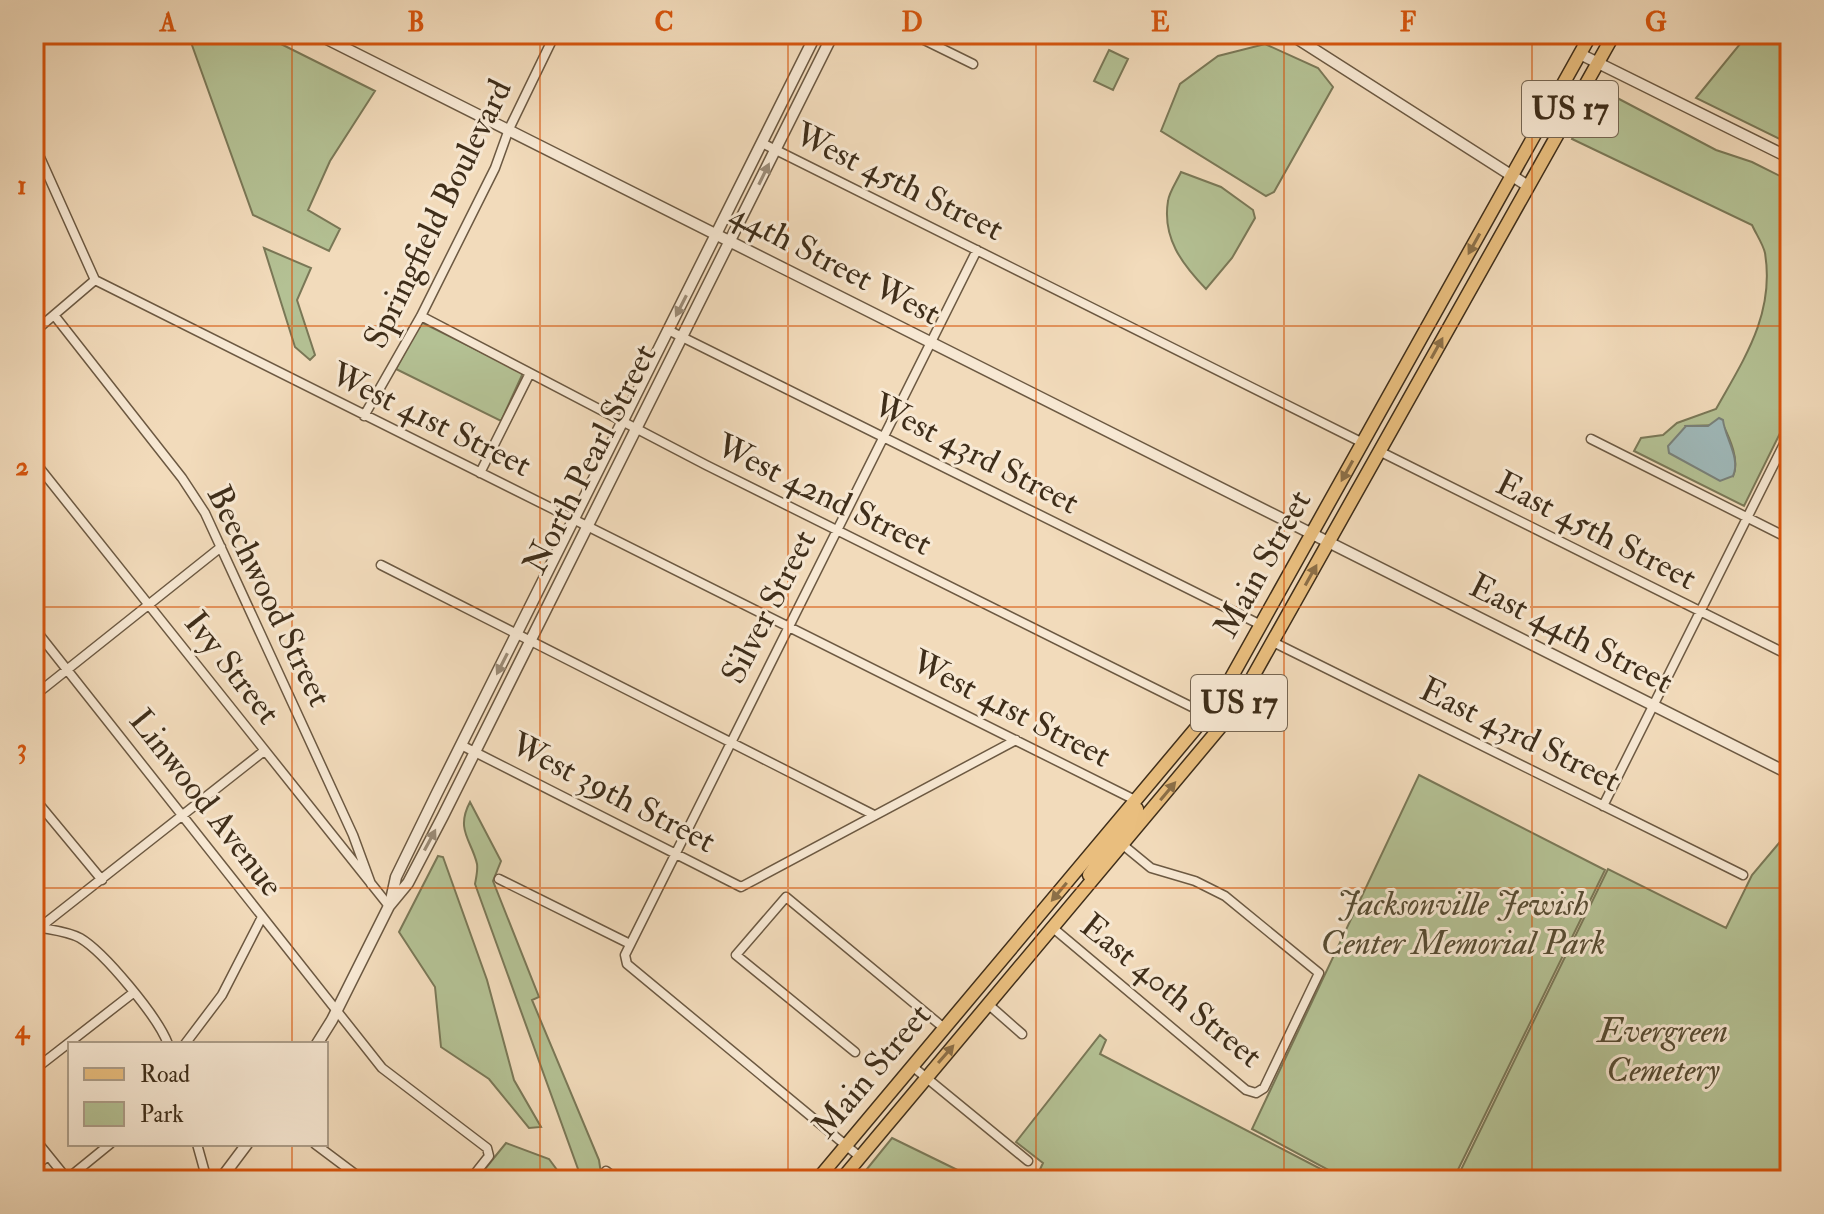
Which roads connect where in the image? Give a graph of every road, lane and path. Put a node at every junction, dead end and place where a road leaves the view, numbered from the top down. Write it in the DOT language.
graph roads {
  1 [pos="317,34"];
  2 [pos="555,34"];
  3 [pos="816,34"];
  4 [pos="833,34"];
  5 [pos="912,34"];
  6 [pos="936,34"];
  7 [pos="1290,34"];
  8 [pos="1591,34"];
  9 [pos="1614,34"];
  10 [pos="931,44"];
  11 [pos="1580,54"];
  12 [pos="1596,62"];
  13 [pos="973,64"];
  14 [pos="509,129"];
  15 [pos="762,143"];
  16 [pos="34,144"];
  17 [pos="776,150"];
  18 [pos="1790,158"];
  19 [pos="1512,176"];
  20 [pos="1528,186"];
  21 [pos="715,236"];
  22 [pos="729,243"];
  23 [pos="977,250"];
  24 [pos="95,280"];
  25 [pos="54,315"];
  26 [pos="421,316"];
  27 [pos="668,330"];
  28 [pos="34,332"];
  29 [pos="683,337"];
  30 [pos="929,343"];
  31 [pos="529,375"];
  32 [pos="364,416"];
  33 [pos="622,422"];
  34 [pos="636,429"];
  35 [pos="1790,432"];
  36 [pos="883,437"];
  37 [pos="1591,439"];
  38 [pos="1363,443"];
  39 [pos="1379,451"];
  40 [pos="34,461"];
  41 [pos="480,473"];
  42 [pos="1747,518"];
  43 [pos="574,519"];
  44 [pos="588,527"];
  45 [pos="837,530"];
  46 [pos="1312,535"];
  47 [pos="1790,539"];
  48 [pos="1328,544"];
  49 [pos="221,547"];
  50 [pos="381,565"];
  51 [pos="149,604"];
  52 [pos="1699,611"];
  53 [pos="1261,625"];
  54 [pos="788,627"];
  55 [pos="34,628"];
  56 [pos="516,634"];
  57 [pos="530,641"];
  58 [pos="1273,642"];
  59 [pos="1790,656"];
  60 [pos="67,670"];
  61 [pos="34,696"];
  62 [pos="1653,707"];
  63 [pos="1208,715"];
  64 [pos="1016,740"];
  65 [pos="731,742"];
  66 [pos="461,745"];
  67 [pos="264,751"];
  68 [pos="475,752"];
  69 [pos="1790,774"];
  70 [pos="34,798"];
  71 [pos="1137,801"];
  72 [pos="1603,806"];
  73 [pos="183,815"];
  74 [pos="874,815"];
  75 [pos="1123,845"];
  76 [pos="676,854"];
  77 [pos="1743,875"];
  78 [pos="499,879"];
  79 [pos="102,880"];
  80 [pos="371,884"];
  81 [pos="389,906"];
  82 [pos="1069,909"];
  83 [pos="262,917"];
  84 [pos="1053,928"];
  85 [pos="36,929"];
  86 [pos="630,944"];
  87 [pos="133,993"];
  88 [pos="989,1005"];
  89 [pos="337,1011"];
  90 [pos="944,1028"];
  91 [pos="1022,1034"];
  92 [pos="70,1042"];
  93 [pos="167,1042"];
  94 [pos="187,1042"];
  95 [pos="318,1042"];
  96 [pos="68,1044"];
  97 [pos="855,1052"];
  98 [pos="912,1066"];
  99 [pos="34,1070"];
  100 [pos="926,1078"];
  101 [pos="34,1138"];
  102 [pos="846,1145"];
  103 [pos="108,1146"];
  104 [pos="198,1146"];
  105 [pos="246,1146"];
  106 [pos="318,1146"];
  107 [pos="48,1156"];
  108 [pos="860,1157"];
  109 [pos="1028,1161"];
  110 [pos="34,1167"];
  111 [pos="606,1171"];
  112 [pos="68,1179"];
  113 [pos="207,1180"];
  114 [pos="220,1180"];
  115 [pos="363,1180"];
  116 [pos="470,1180"];
  117 [pos="618,1180"];
  118 [pos="817,1180"];
  119 [pos="841,1180"];
  1 -- 14 [label="street, 44th Street West"];
  2 -- 14 [label="street, Springfield Boulevard"];
  3 -- 15 [label="street, North Pearl Street"];
  4 -- 17 [label="street, North Pearl Street"];
  5 -- 10 [label="street"];
  6 -- 10 [label="street"];
  7 -- 19 [label="street"];
  8 -- 11 [label="main road, Main Street / US 17"];
  9 -- 12 [label="main road, Main Street / US 17"];
  10 -- 13 [label="street"];
  11 -- 12 [label="street"];
  11 -- 19 [label="main road, Main Street / US 17"];
  12 -- 18 [label="street"];
  12 -- 20 [label="main road, Main Street / US 17"];
  14 -- 21 [label="street, 44th Street West"];
  14 -- 26 [label="street, Springfield Boulevard"];
  15 -- 17 [label="street, West 45th Street"];
  15 -- 21 [label="street, North Pearl Street"];
  16 -- 24 [label="street"];
  22 -- 17 [label="street, North Pearl Street, one-way"];
  17 -- 23 [label="street, West 45th Street"];
  19 -- 20 [label="street"];
  19 -- 38 [label="main road, Main Street / US 17, one-way"];
  39 -- 20 [label="main road, Main Street / US 17, one-way"];
  21 -- 22 [label="street, 44th Street West"];
  21 -- 27 [label="street, North Pearl Street, one-way"];
  22 -- 29 [label="street, North Pearl Street"];
  22 -- 30 [label="street, 44th Street West"];
  23 -- 30 [label="street, Silver Street"];
  23 -- 38 [label="street, West 45th Street"];
  24 -- 25 [label="street"];
  24 -- 32 [label="street, West 41st Street"];
  25 -- 28 [label="street"];
  25 -- 49 [label="street, Beechwood Street"];
  26 -- 31 [label="street, West 42nd Street"];
  26 -- 32 [label="street, Springfield Boulevard"];
  27 -- 29 [label="street, West 43rd Street"];
  27 -- 33 [label="street, North Pearl Street"];
  29 -- 34 [label="street, North Pearl Street"];
  29 -- 36 [label="street, West 43rd Street"];
  30 -- 36 [label="street, Silver Street"];
  30 -- 46 [label="street, 44th Street West"];
  31 -- 33 [label="street, West 42nd Street"];
  31 -- 41 [label="street"];
  32 -- 41 [label="street, West 41st Street"];
  33 -- 34 [label="street, West 42nd Street"];
  33 -- 43 [label="street, North Pearl Street"];
  34 -- 44 [label="street, North Pearl Street"];
  34 -- 45 [label="street, West 42nd Street"];
  35 -- 42 [label="street"];
  36 -- 45 [label="street, Silver Street"];
  36 -- 53 [label="street, West 43rd Street"];
  37 -- 42 [label="street"];
  38 -- 46 [label="main road, Main Street / US 17, one-way"];
  39 -- 48 [label="main road, Main Street / US 17"];
  39 -- 52 [label="street, East 45th Street"];
  40 -- 51 [label="street, Ivy Street"];
  41 -- 43 [label="street, West 41st Street"];
  42 -- 47 [label="street"];
  42 -- 52 [label="street"];
  43 -- 44 [label="street, West 41st Street"];
  43 -- 56 [label="street, North Pearl Street"];
  44 -- 54 [label="street, West 41st Street"];
  44 -- 57 [label="street, North Pearl Street"];
  45 -- 54 [label="street, Silver Street"];
  45 -- 63 [label="street, West 42nd Street"];
  46 -- 48 [label="street, 44th Street West"];
  46 -- 53 [label="main road, Main Street / US 17"];
  58 -- 48 [label="main road, Main Street / US 17, one-way"];
  48 -- 62 [label="street, East 44th Street"];
  49 -- 51 [label="street"];
  49 -- 80 [label="street, Beechwood Street"];
  50 -- 56 [label="street"];
  51 -- 60 [label="street"];
  51 -- 67 [label="street, Ivy Street"];
  52 -- 59 [label="street, East 45th Street"];
  52 -- 62 [label="street"];
  53 -- 63 [label="main road, Main Street / US 17"];
  54 -- 64 [label="street, West 41st Street"];
  54 -- 65 [label="street, Silver Street"];
  55 -- 60 [label="street, Linwood Avenue"];
  56 -- 57 [label="street"];
  56 -- 66 [label="street, North Pearl Street, one-way"];
  57 -- 65 [label="street"];
  57 -- 68 [label="street, North Pearl Street"];
  58 -- 72 [label="street, East 43rd Street"];
  75 -- 58 [label="main road, Main Street / US 17, one-way"];
  60 -- 61 [label="street"];
  60 -- 73 [label="street, Linwood Avenue"];
  62 -- 69 [label="street, East 44th Street"];
  62 -- 72 [label="street"];
  63 -- 71 [label="main road, Main Street / US 17"];
  64 -- 71 [label="street, West 41st Street"];
  64 -- 74 [label="street"];
  65 -- 74 [label="street"];
  65 -- 76 [label="street, Silver Street"];
  66 -- 68 [label="street, West 39th Street"];
  66 -- 81 [label="street, North Pearl Street"];
  67 -- 73 [label="street"];
  67 -- 80 [label="street, Ivy Street"];
  68 -- 76 [label="street, West 39th Street"];
  81 -- 68 [label="street, North Pearl Street, one-way"];
  70 -- 79 [label="street"];
  71 -- 82 [label="main road"];
  71 -- 90 [label="main road, Main Street / US 17, one-way"];
  72 -- 77 [label="street, East 43rd Street"];
  73 -- 79 [label="street"];
  73 -- 83 [label="street, Linwood Avenue"];
  74 -- 76 [label="street, West 39th Street"];
  75 -- 82 [label="main road, Main Street / US 17"];
  75 -- 84 [label="street, East 40th Street"];
  76 -- 86 [label="street, Silver Street"];
  78 -- 86 [label="street"];
  79 -- 85 [label="street"];
  80 -- 81 [label="street, Ivy Street"];
  81 -- 89 [label="street, North Pearl Street"];
  82 -- 84 [label="main road, Main Street / US 17"];
  83 -- 89 [label="street, Linwood Avenue"];
  83 -- 94 [label="street"];
  84 -- 88 [label="main road, Main Street / US 17"];
  85 -- 87 [label="street"];
  86 -- 102 [label="street"];
  87 -- 92 [label="street"];
  87 -- 93 [label="street"];
  88 -- 91 [label="street"];
  100 -- 88 [label="main road, Main Street / US 17, one-way"];
  89 -- 95 [label="street, North Pearl Street"];
  89 -- 116 [label="street, Linwood Avenue"];
  90 -- 97 [label="street"];
  90 -- 98 [label="main road, Main Street / US 17"];
  96 -- 99 [label="street"];
  98 -- 100 [label="street"];
  98 -- 102 [label="main road, Main Street / US 17"];
  100 -- 108 [label="main road, Main Street / US 17"];
  100 -- 109 [label="street"];
  101 -- 107 [label="street"];
  102 -- 108 [label="street"];
  102 -- 118 [label="main road, Main Street / US 17"];
  103 -- 112 [label="street"];
  104 -- 113 [label="street"];
  105 -- 114 [label="street"];
  106 -- 115 [label="street"];
  107 -- 110 [label="street"];
  107 -- 112 [label="street"];
  108 -- 119 [label="main road, Main Street / US 17"];
  111 -- 117 [label="street"];
}
